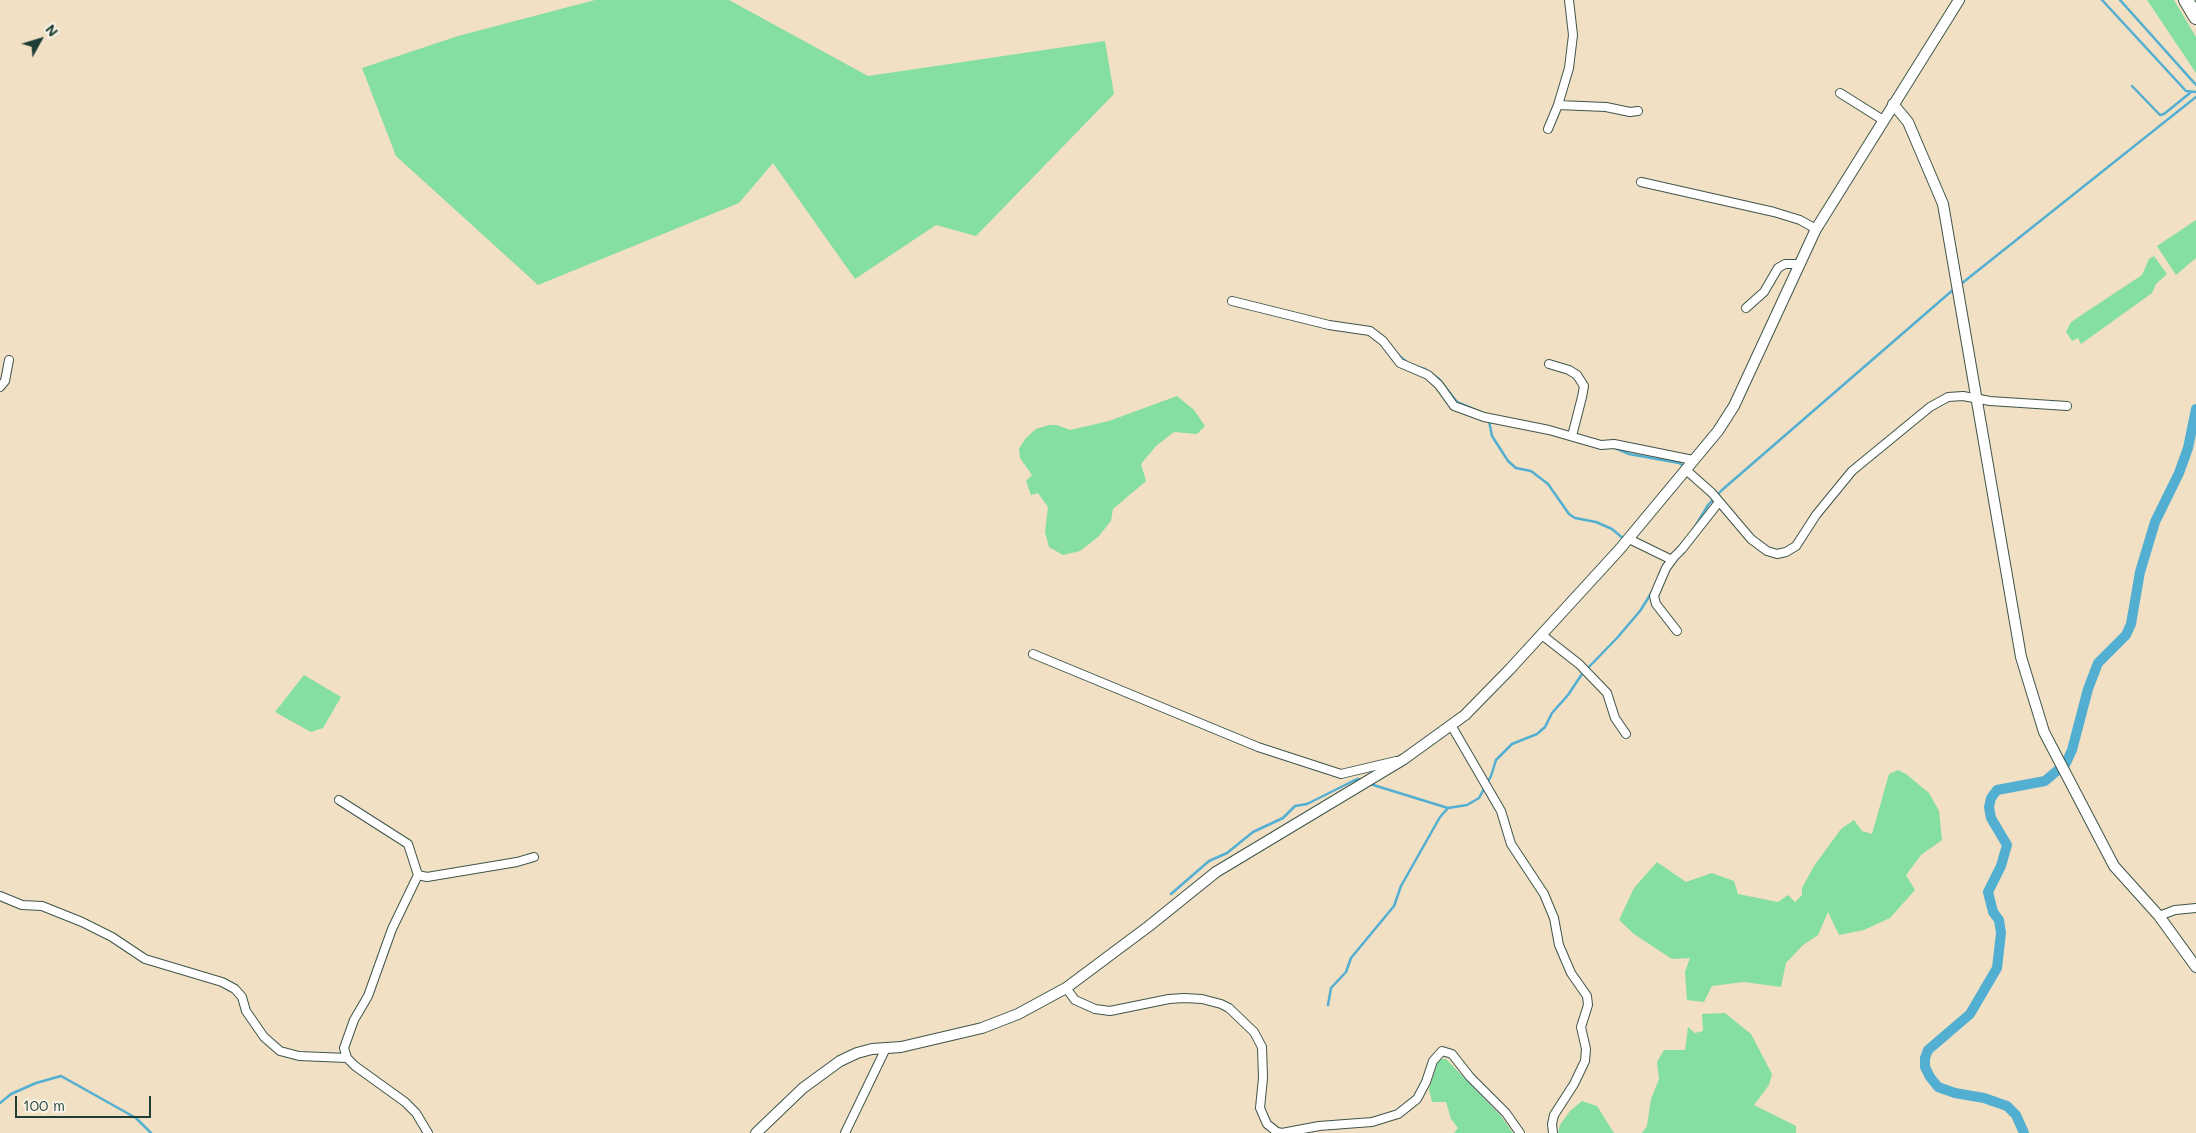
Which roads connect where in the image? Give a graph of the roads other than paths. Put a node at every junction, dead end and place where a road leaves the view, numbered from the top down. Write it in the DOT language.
graph roads {
  1 [pos="1569,0"];
  2 [pos="1959,0"];
  3 [pos="2186,0"];
  4 [pos="2196,17"];
  5 [pos="1840,93"];
  6 [pos="1894,104"];
  7 [pos="1558,105"];
  8 [pos="1638,111"];
  9 [pos="1883,120"];
  10 [pos="1548,129"];
  11 [pos="1641,182"];
  12 [pos="1816,229"];
  13 [pos="1800,264"];
  14 [pos="1232,301"];
  15 [pos="1746,308"];
  16 [pos="9,360"];
  17 [pos="1550,364"];
  18 [pos="0,387"];
  19 [pos="1976,397"];
  20 [pos="2068,406"];
  21 [pos="1572,436"];
  22 [pos="1688,466"];
  23 [pos="1719,502"];
  24 [pos="1627,540"];
  25 [pos="1672,560"];
  26 [pos="1677,631"];
  27 [pos="1542,635"];
  28 [pos="1033,654"];
  29 [pos="1451,725"];
  30 [pos="1626,734"];
  31 [pos="1404,759"];
  32 [pos="339,800"];
  33 [pos="534,857"];
  34 [pos="418,875"];
  35 [pos="0,896"];
  36 [pos="2196,908"];
  37 [pos="2159,916"];
  38 [pos="2196,967"];
  39 [pos="1066,988"];
  40 [pos="886,1048"];
  41 [pos="348,1058"];
  42 [pos="428,1133"];
  43 [pos="756,1133"];
  44 [pos="845,1133"];
  45 [pos="1520,1133"];
  46 [pos="1552,1133"];
  1 -- 7 [label="street"];
  2 -- 6 [label="main road"];
  3 -- 4 [label="highway"];
  5 -- 9 [label="street"];
  6 -- 9 [label="main road"];
  6 -- 19 [label="main road"];
  7 -- 8 [label="street"];
  7 -- 10 [label="street"];
  9 -- 12 [label="main road"];
  11 -- 12 [label="street"];
  12 -- 13 [label="main road"];
  13 -- 15 [label="street"];
  13 -- 22 [label="main road"];
  14 -- 21 [label="street"];
  16 -- 18 [label="street"];
  17 -- 21 [label="street"];
  19 -- 20 [label="street"];
  19 -- 23 [label="street"];
  19 -- 37 [label="main road"];
  21 -- 22 [label="street"];
  22 -- 23 [label="street"];
  22 -- 24 [label="main road"];
  23 -- 25 [label="street"];
  24 -- 25 [label="street"];
  24 -- 27 [label="main road"];
  25 -- 26 [label="street"];
  27 -- 29 [label="main road"];
  27 -- 30 [label="street"];
  28 -- 31 [label="street"];
  29 -- 31 [label="main road"];
  29 -- 46 [label="street"];
  31 -- 39 [label="main road"];
  32 -- 34 [label="street"];
  33 -- 34 [label="street"];
  34 -- 41 [label="street"];
  35 -- 41 [label="street"];
  36 -- 37 [label="street"];
  37 -- 38 [label="main road"];
  39 -- 40 [label="main road"];
  39 -- 45 [label="street"];
  40 -- 43 [label="main road"];
  40 -- 44 [label="street"];
  41 -- 42 [label="street"];
}
